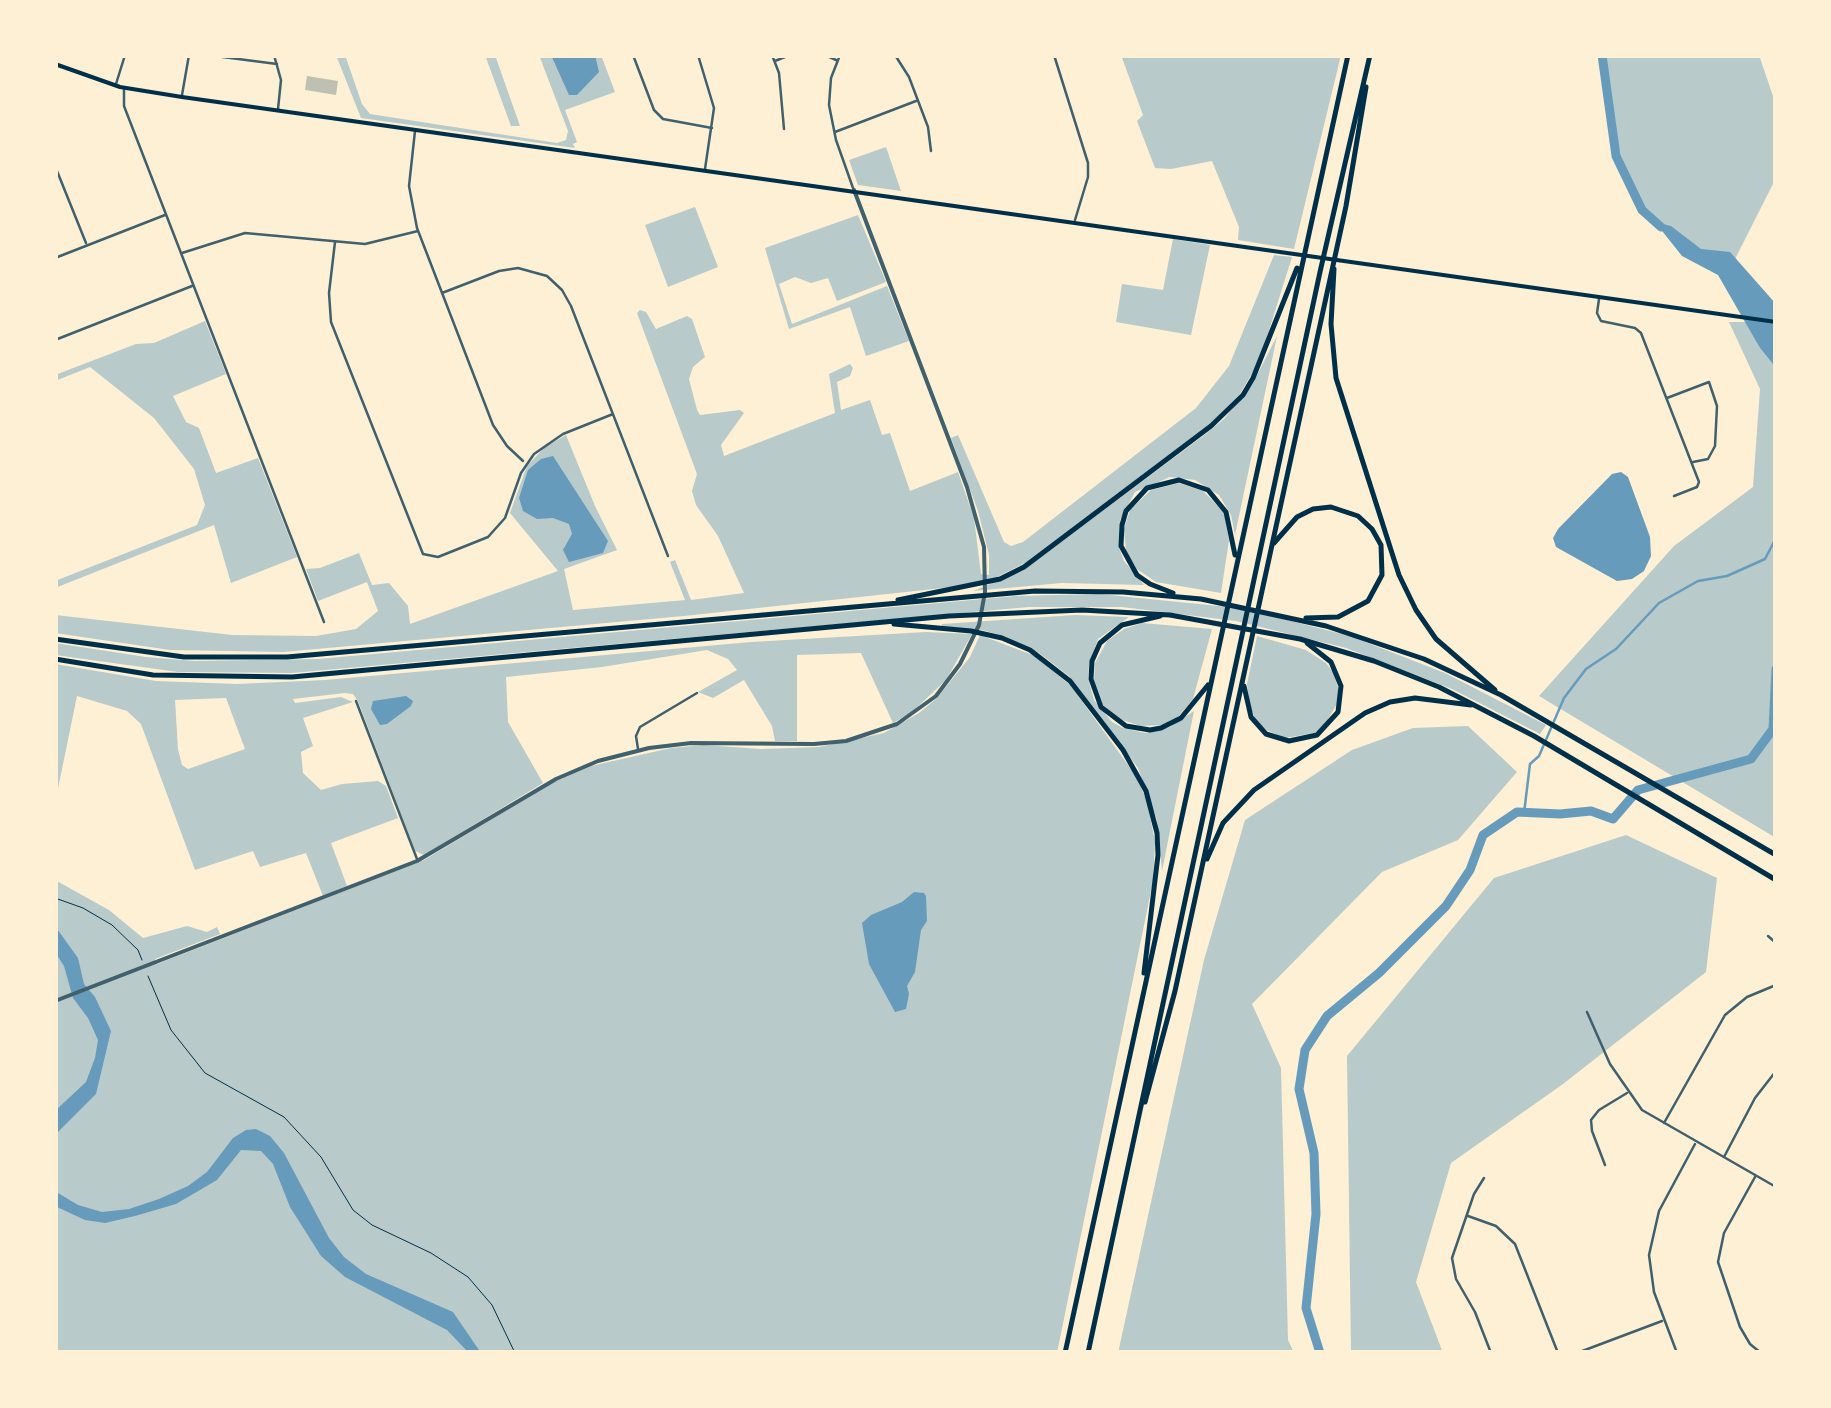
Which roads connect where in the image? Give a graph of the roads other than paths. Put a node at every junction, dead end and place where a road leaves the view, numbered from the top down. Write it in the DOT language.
graph roads {
  1 [pos="124,55"];
  2 [pos="189,55"];
  3 [pos="207,55"];
  4 [pos="274,55"];
  5 [pos="634,55"];
  6 [pos="698,55"];
  7 [pos="772,55"];
  8 [pos="790,55"];
  9 [pos="825,55"];
  10 [pos="895,55"];
  11 [pos="1054,55"];
  12 [pos="1348,55"];
  13 [pos="1371,55"];
  14 [pos="838,58"];
  15 [pos="775,61"];
  16 [pos="55,64"];
  17 [pos="278,64"];
  18 [pos="116,86"];
  19 [pos="124,88"];
  20 [pos="182,96"];
  21 [pos="918,100"];
  22 [pos="278,110"];
  23 [pos="712,128"];
  24 [pos="416,130"];
  25 [pos="784,130"];
  26 [pos="834,132"];
  27 [pos="932,151"];
  28 [pos="55,167"];
  29 [pos="706,169"];
  30 [pos="854,190"];
  31 [pos="166,215"];
  32 [pos="1074,222"];
  33 [pos="418,231"];
  34 [pos="335,242"];
  35 [pos="87,246"];
  36 [pos="181,254"];
  37 [pos="55,258"];
  38 [pos="1334,259"];
  39 [pos="1300,260"];
  40 [pos="193,286"];
  41 [pos="442,294"];
  42 [pos="1599,297"];
  43 [pos="1776,322"];
  44 [pos="55,340"];
  45 [pos="1667,398"];
  46 [pos="613,414"];
  47 [pos="1692,462"];
  48 [pos="526,463"];
  49 [pos="1674,496"];
  50 [pos="1272,545"];
  51 [pos="668,556"];
  52 [pos="1236,563"];
  53 [pos="1201,599"];
  54 [pos="854,607"];
  55 [pos="1170,615"];
  56 [pos="1297,618"];
  57 [pos="324,622"];
  58 [pos="882,623"];
  59 [pos="1300,638"];
  60 [pos="55,639"];
  61 [pos="55,659"];
  62 [pos="1244,669"];
  63 [pos="1210,683"];
  64 [pos="697,692"];
  65 [pos="1502,696"];
  66 [pos="356,701"];
  67 [pos="1488,711"];
  68 [pos="638,750"];
  69 [pos="1776,855"];
  70 [pos="418,861"];
  71 [pos="1776,880"];
  72 [pos="1196,895"];
  73 [pos="1768,936"];
  74 [pos="1776,943"];
  75 [pos="1776,985"];
  76 [pos="58,1000"];
  77 [pos="1587,1012"];
  78 [pos="1136,1026"];
  79 [pos="1776,1071"];
  80 [pos="1628,1092"];
  81 [pos="1663,1124"];
  82 [pos="1134,1139"];
  83 [pos="1696,1143"];
  84 [pos="1723,1158"];
  85 [pos="1605,1165"];
  86 [pos="1755,1176"];
  87 [pos="1484,1178"];
  88 [pos="1776,1187"];
  89 [pos="1466,1215"];
  90 [pos="1664,1320"];
  91 [pos="1065,1353"];
  92 [pos="1088,1353"];
  93 [pos="1491,1353"];
  94 [pos="1558,1353"];
  95 [pos="1577,1353"];
  96 [pos="1677,1353"];
  97 [pos="1761,1353"];
  1 -- 18 [label="street"];
  2 -- 20 [label="street"];
  3 -- 17 [label="street"];
  4 -- 17 [label="street"];
  5 -- 23 [label="street"];
  6 -- 23 [label="street"];
  7 -- 15 [label="street"];
  8 -- 15 [label="street"];
  9 -- 14 [label="street"];
  10 -- 21 [label="street"];
  11 -- 32 [label="street"];
  12 -- 39 [label="highway"];
  13 -- 38 [label="highway"];
  13 -- 82 [label="highway"];
  14 -- 26 [label="street"];
  15 -- 25 [label="street"];
  16 -- 18 [label="main road"];
  17 -- 22 [label="street"];
  18 -- 19 [label="main road"];
  19 -- 20 [label="main road"];
  19 -- 31 [label="street"];
  20 -- 22 [label="main road"];
  21 -- 26 [label="street"];
  21 -- 27 [label="street"];
  22 -- 24 [label="main road"];
  23 -- 29 [label="street"];
  24 -- 29 [label="main road"];
  24 -- 33 [label="street"];
  26 -- 30 [label="street"];
  28 -- 35 [label="street"];
  29 -- 30 [label="main road"];
  30 -- 32 [label="main road"];
  30 -- 68 [label="street"];
  31 -- 35 [label="street"];
  31 -- 36 [label="street"];
  32 -- 42 [label="main road"];
  33 -- 34 [label="street"];
  33 -- 41 [label="street"];
  34 -- 36 [label="street"];
  34 -- 48 [label="street"];
  35 -- 37 [label="street"];
  36 -- 40 [label="street"];
  38 -- 50 [label="highway"];
  38 -- 65 [label="highway"];
  39 -- 52 [label="highway"];
  39 -- 54 [label="highway"];
  40 -- 44 [label="street"];
  40 -- 57 [label="street"];
  41 -- 46 [label="street"];
  41 -- 48 [label="street"];
  42 -- 43 [label="main road"];
  42 -- 45 [label="street"];
  45 -- 47 [label="street"];
  45 -- 47 [label="street"];
  46 -- 48 [label="street"];
  46 -- 51 [label="street"];
  47 -- 49 [label="street"];
  50 -- 56 [label="highway"];
  50 -- 62 [label="highway"];
  52 -- 53 [label="highway"];
  52 -- 63 [label="highway"];
  53 -- 54 [label="highway"];
  53 -- 56 [label="highway"];
  54 -- 60 [label="highway"];
  55 -- 58 [label="highway"];
  55 -- 59 [label="highway"];
  55 -- 63 [label="highway"];
  56 -- 65 [label="highway"];
  58 -- 61 [label="highway"];
  58 -- 78 [label="highway"];
  59 -- 62 [label="highway"];
  59 -- 67 [label="highway"];
  62 -- 72 [label="highway"];
  63 -- 78 [label="highway"];
  64 -- 68 [label="street"];
  65 -- 69 [label="highway"];
  66 -- 70 [label="street"];
  67 -- 71 [label="highway"];
  67 -- 72 [label="highway"];
  68 -- 70 [label="street"];
  70 -- 76 [label="street"];
  72 -- 82 [label="highway"];
  73 -- 74 [label="street"];
  75 -- 81 [label="street"];
  77 -- 80 [label="street"];
  78 -- 91 [label="highway"];
  79 -- 84 [label="street"];
  80 -- 81 [label="street"];
  80 -- 85 [label="street"];
  81 -- 83 [label="street"];
  82 -- 92 [label="highway"];
  83 -- 84 [label="street"];
  83 -- 90 [label="street"];
  84 -- 86 [label="street"];
  86 -- 88 [label="street"];
  86 -- 97 [label="street"];
  87 -- 89 [label="street"];
  89 -- 93 [label="street"];
  89 -- 94 [label="street"];
  90 -- 95 [label="street"];
  90 -- 96 [label="street"];
}
